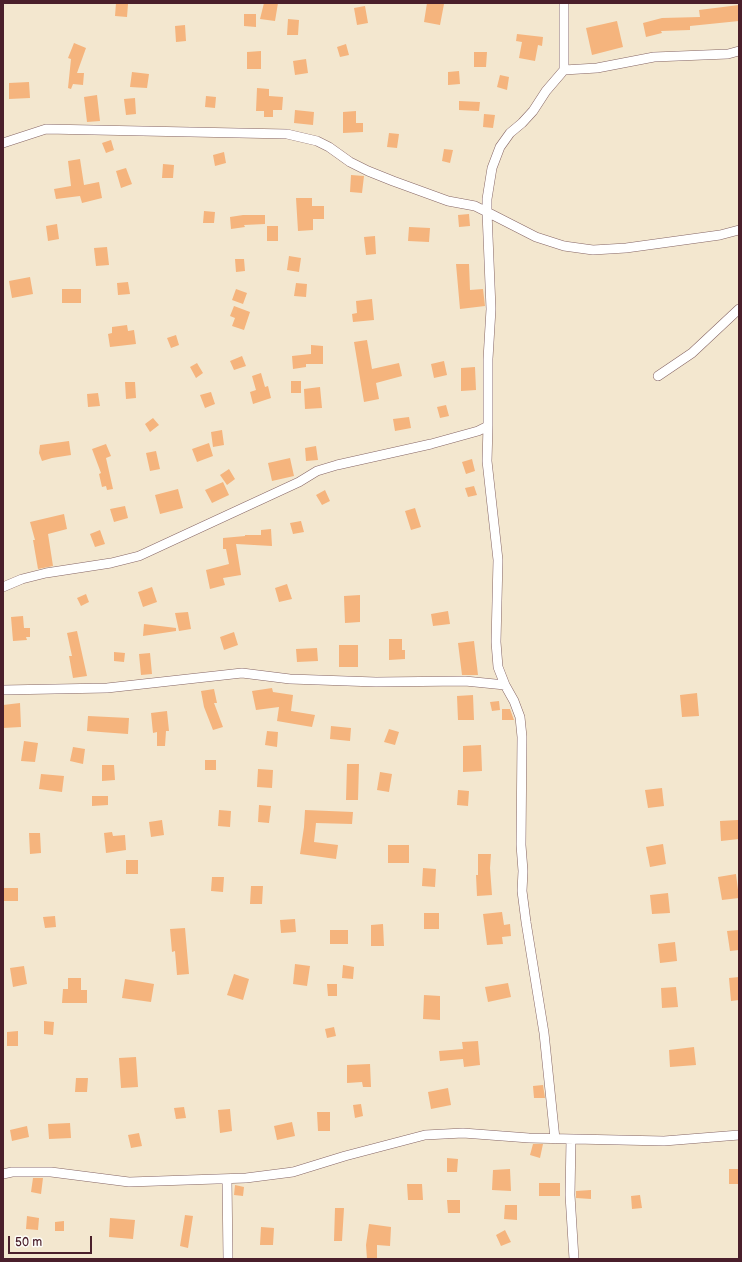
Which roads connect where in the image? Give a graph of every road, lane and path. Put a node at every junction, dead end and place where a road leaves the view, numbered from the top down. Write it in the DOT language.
graph roads {
  1 [pos="564,3"];
  2 [pos="739,51"];
  3 [pos="564,70"];
  4 [pos="3,143"];
  5 [pos="488,212"];
  6 [pos="739,230"];
  7 [pos="739,309"];
  8 [pos="658,376"];
  9 [pos="488,426"];
  10 [pos="3,587"];
  11 [pos="505,685"];
  12 [pos="3,690"];
  13 [pos="739,1135"];
  14 [pos="555,1139"];
  15 [pos="572,1139"];
  16 [pos="3,1174"];
  17 [pos="227,1179"];
  18 [pos="228,1259"];
  19 [pos="574,1259"];
  1 -- 3 [label="street"];
  2 -- 3 [label="street"];
  3 -- 5 [label="street"];
  4 -- 5 [label="street"];
  5 -- 6 [label="street"];
  5 -- 9 [label="street"];
  7 -- 8 [label="street"];
  9 -- 10 [label="street"];
  9 -- 11 [label="street"];
  11 -- 12 [label="street"];
  11 -- 14 [label="street"];
  13 -- 15 [label="street"];
  14 -- 15 [label="street"];
  14 -- 17 [label="street"];
  15 -- 19 [label="street"];
  16 -- 17 [label="street"];
  17 -- 18 [label="street"];
}
